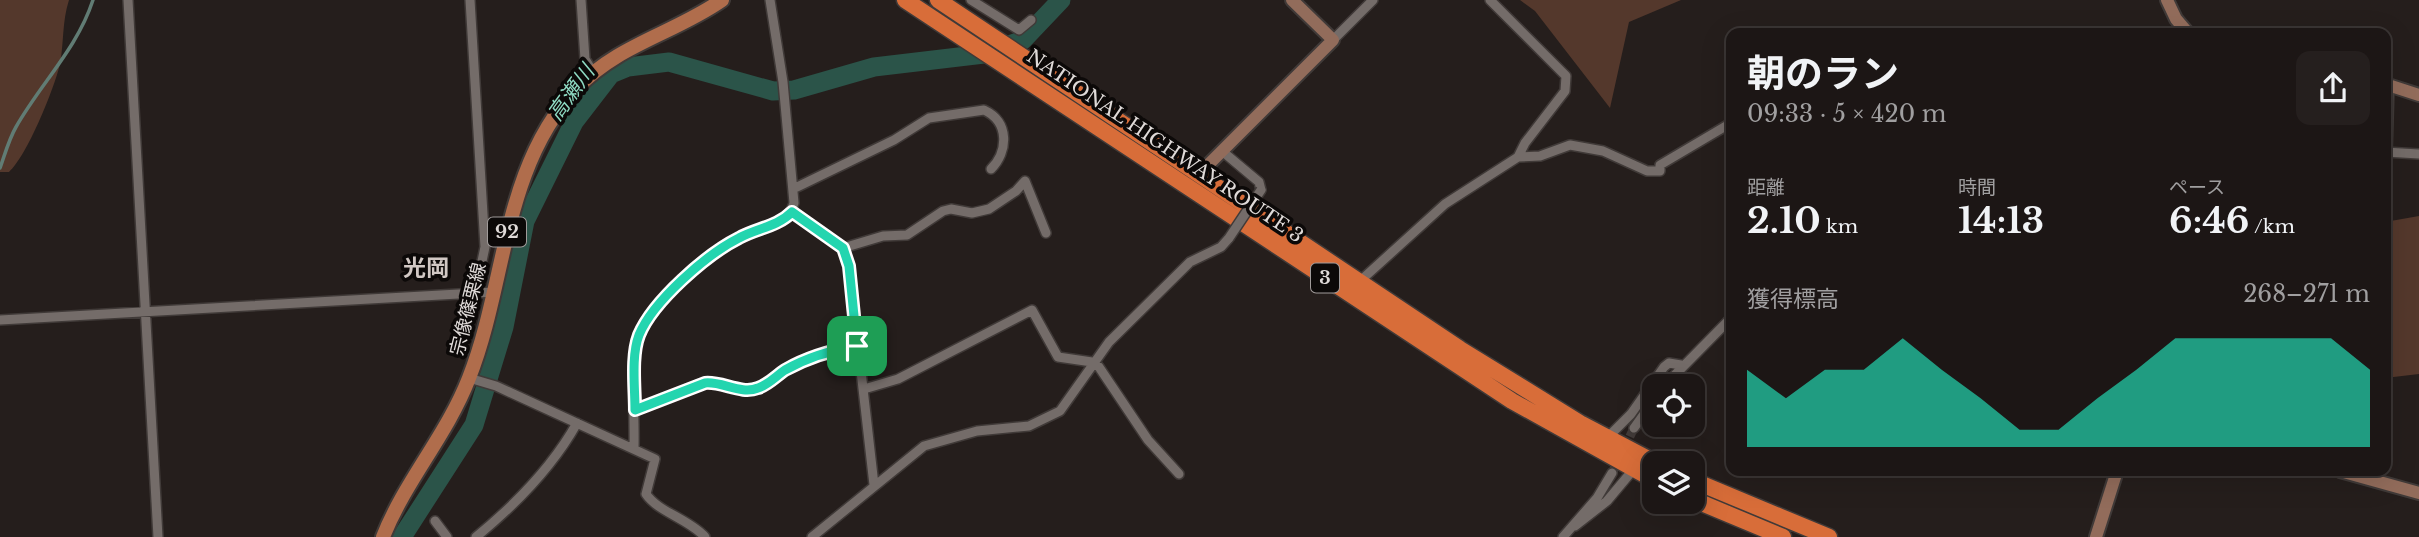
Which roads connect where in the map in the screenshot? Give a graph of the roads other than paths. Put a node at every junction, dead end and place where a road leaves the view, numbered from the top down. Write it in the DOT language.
graph roads {
  1 [pos="128,0"];
  2 [pos="470,0"];
  3 [pos="581,0"];
  4 [pos="722,0"];
  5 [pos="770,0"];
  6 [pos="905,0"];
  7 [pos="938,0"];
  8 [pos="971,0"];
  9 [pos="1292,0"];
  10 [pos="1373,0"];
  11 [pos="1490,0"];
  12 [pos="2167,0"];
  13 [pos="1031,20"];
  14 [pos="2184,28"];
  15 [pos="1333,40"];
  16 [pos="593,72"];
  17 [pos="2391,86"];
  18 [pos="2419,95"];
  19 [pos="1726,126"];
  20 [pos="1222,151"];
  21 [pos="2391,152"];
  22 [pos="2419,154"];
  23 [pos="1518,157"];
  24 [pos="991,169"];
  25 [pos="1198,175"];
  26 [pos="795,188"];
  27 [pos="792,212"];
  28 [pos="1045,233"];
  29 [pos="843,248"];
  30 [pos="1359,282"];
  31 [pos="494,292"];
  32 [pos="475,294"];
  33 [pos="145,312"];
  34 [pos="0,320"];
  35 [pos="1726,323"];
  36 [pos="857,346"];
  37 [pos="1092,362"];
  38 [pos="1681,365"];
  39 [pos="1673,374"];
  40 [pos="469,378"];
  41 [pos="864,389"];
  42 [pos="635,410"];
  43 [pos="1642,417"];
  44 [pos="577,423"];
  45 [pos="1634,428"];
  46 [pos="1607,438"];
  47 [pos="634,447"];
  48 [pos="1642,456"];
  49 [pos="1633,470"];
  50 [pos="1612,473"];
  51 [pos="1179,474"];
  52 [pos="1642,474"];
  53 [pos="2115,476"];
  54 [pos="2358,476"];
  55 [pos="874,485"];
  56 [pos="1705,486"];
  57 [pos="2419,493"];
  58 [pos="1705,504"];
  59 [pos="435,521"];
  60 [pos="1575,526"];
  61 [pos="158,537"];
  62 [pos="383,537"];
  63 [pos="447,537"];
  64 [pos="476,537"];
  65 [pos="705,537"];
  66 [pos="812,537"];
  67 [pos="1563,537"];
  68 [pos="1783,537"];
  69 [pos="1829,537"];
  70 [pos="2096,537"];
  1 -- 33 [label="street"];
  2 -- 32 [label="street"];
  3 -- 16 [label="street"];
  4 -- 16 [label="main road, 宗像篠栗線 / 92"];
  5 -- 26 [label="street"];
  6 -- 49 [label="highway, NATIONAL HIGHWAY ROUTE 3 / 3"];
  7 -- 25 [label="highway, NATIONAL HIGHWAY ROUTE 3 / 3"];
  8 -- 13 [label="street"];
  9 -- 15 [label="street"];
  10 -- 15 [label="street"];
  11 -- 23 [label="street"];
  12 -- 14 [label="street"];
  15 -- 20 [label="street"];
  16 -- 31 [label="main road, 宗像篠栗線 / 92"];
  17 -- 18 [label="street"];
  19 -- 23 [label="street"];
  20 -- 25 [label="street"];
  20 -- 37 [label="street, bridge"];
  21 -- 22 [label="street"];
  23 -- 30 [label="street"];
  24 -- 26 [label="street"];
  25 -- 30 [label="highway, NATIONAL HIGHWAY ROUTE 3 / 3"];
  26 -- 27 [label="street"];
  27 -- 29 [label="street"];
  27 -- 42 [label="street"];
  28 -- 29 [label="street"];
  29 -- 36 [label="street"];
  30 -- 46 [label="highway, NATIONAL HIGHWAY ROUTE 3 / 3"];
  31 -- 32 [label="street"];
  31 -- 40 [label="main road, 宗像篠栗線 / 92"];
  32 -- 33 [label="street"];
  33 -- 34 [label="street"];
  33 -- 61 [label="street"];
  35 -- 38 [label="street"];
  36 -- 41 [label="street"];
  36 -- 42 [label="street"];
  37 -- 41 [label="street"];
  37 -- 51 [label="street"];
  37 -- 55 [label="street"];
  38 -- 39 [label="street"];
  38 -- 46 [label="street"];
  40 -- 44 [label="street"];
  40 -- 62 [label="main road, 宗像篠栗線 / 92"];
  41 -- 55 [label="street"];
  42 -- 47 [label="street"];
  43 -- 45 [label="street"];
  44 -- 47 [label="street"];
  44 -- 64 [label="street"];
  46 -- 48 [label="highway, NATIONAL HIGHWAY ROUTE 3 / 3"];
  47 -- 65 [label="street"];
  49 -- 52 [label="highway, NATIONAL HIGHWAY ROUTE 3 / 3"];
  49 -- 60 [label="street"];
  50 -- 60 [label="street"];
  53 -- 70 [label="street"];
  54 -- 57 [label="street"];
  55 -- 66 [label="street"];
  56 -- 69 [label="highway"];
  58 -- 68 [label="highway"];
  59 -- 63 [label="street"];
  60 -- 67 [label="street"];
}
